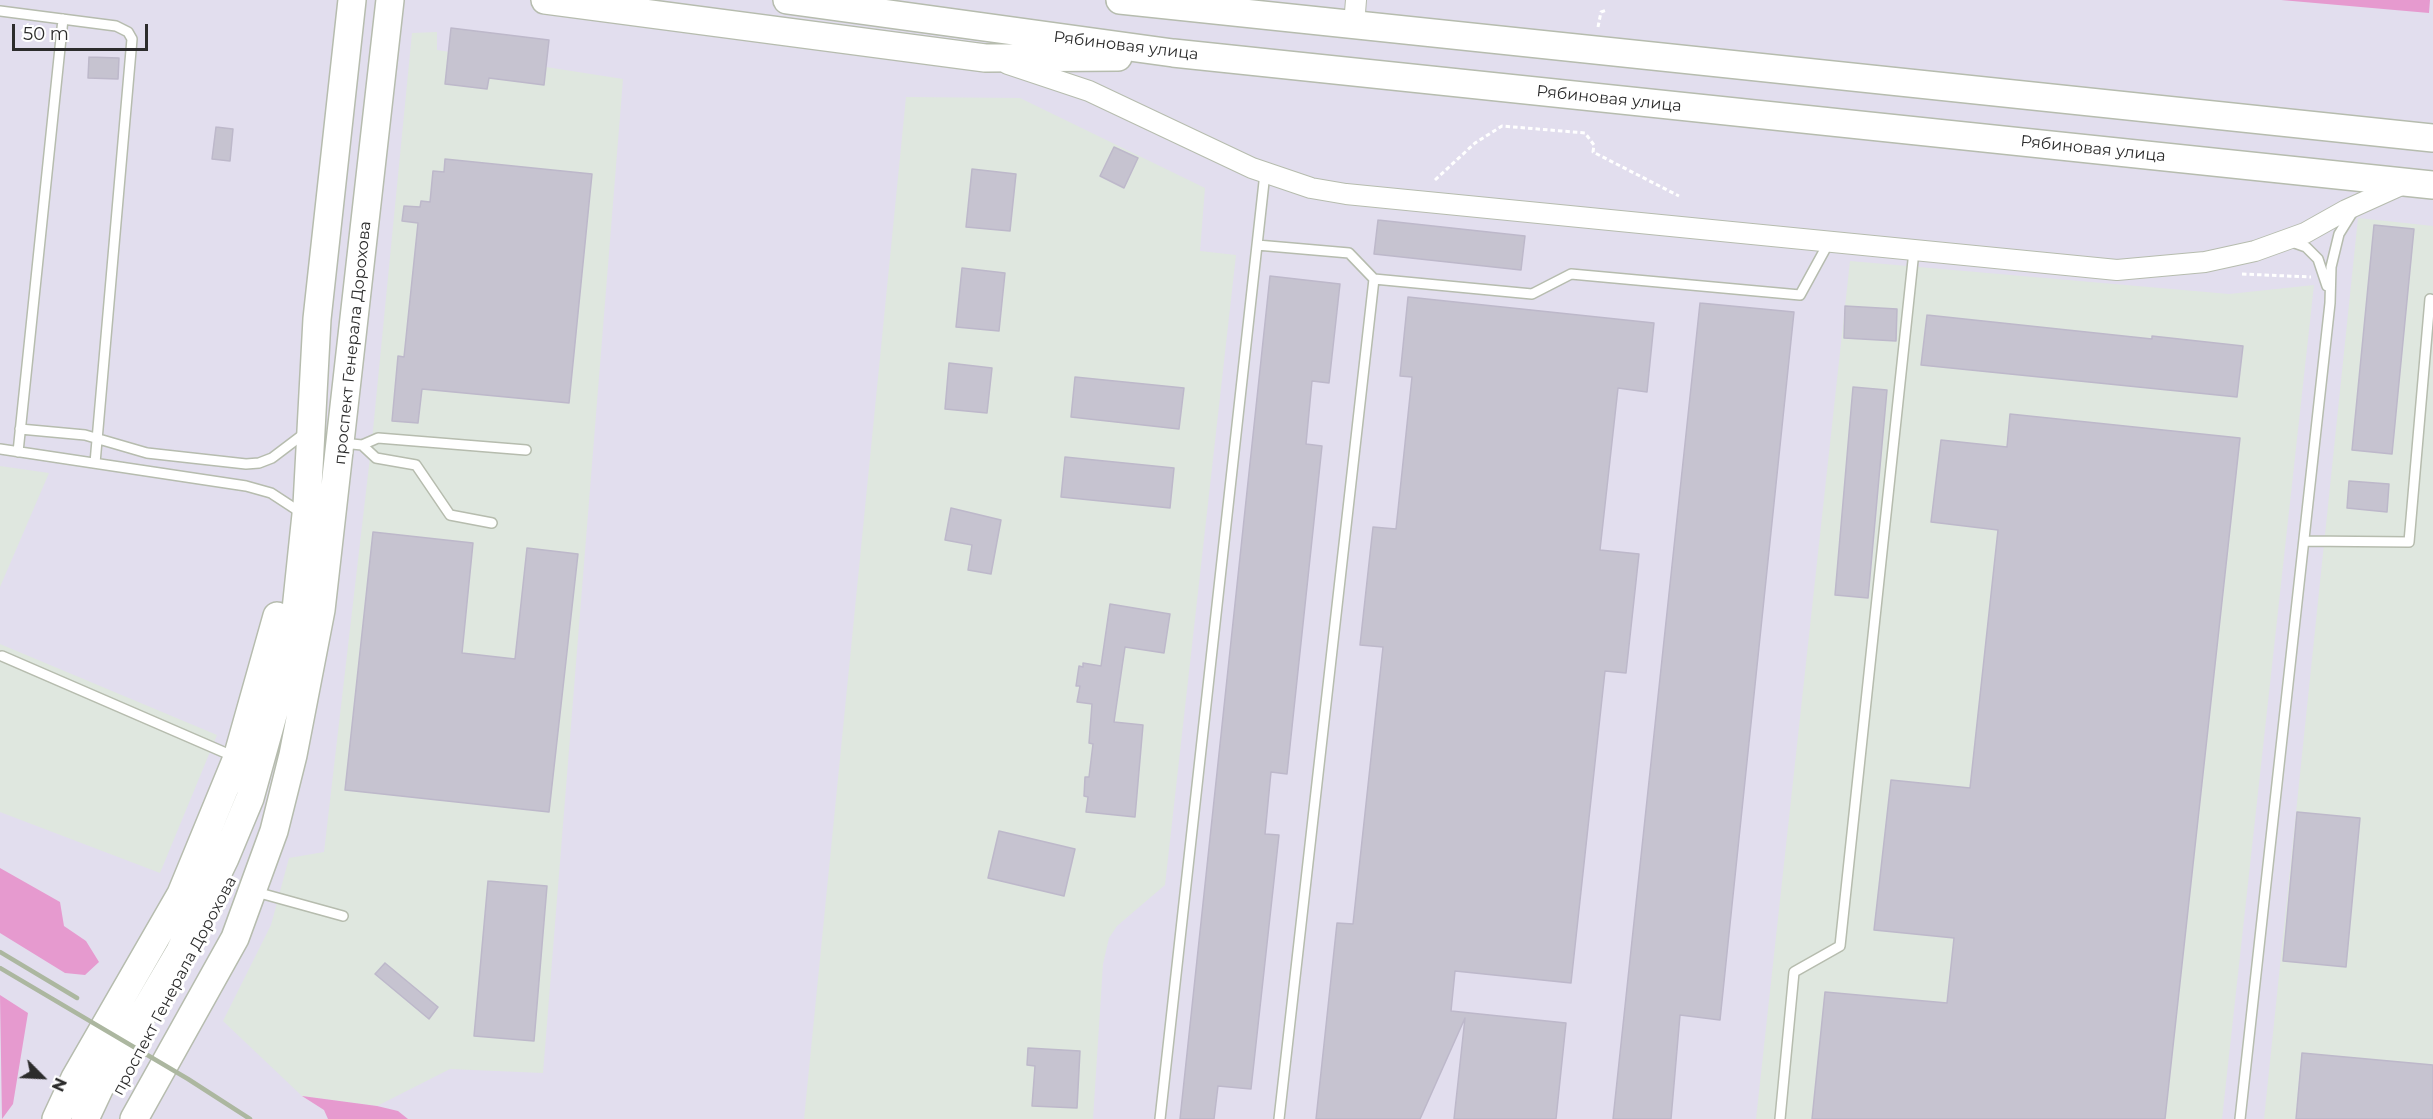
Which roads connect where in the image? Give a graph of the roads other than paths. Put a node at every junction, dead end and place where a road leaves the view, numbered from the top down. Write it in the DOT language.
graph roads {
  1 [pos="352,0"];
  2 [pos="390,0"];
  3 [pos="545,0"];
  4 [pos="787,0"];
  5 [pos="1120,0"];
  6 [pos="1160,3"];
  7 [pos="0,11"];
  8 [pos="1355,13"];
  9 [pos="63,19"];
  10 [pos="1173,53"];
  11 [pos="985,58"];
  12 [pos="2433,138"];
  13 [pos="1265,173"];
  14 [pos="2421,183"];
  15 [pos="2362,203"];
  16 [pos="1829,242"];
  17 [pos="2280,242"];
  18 [pos="1257,245"];
  19 [pos="1914,251"];
  20 [pos="1374,279"];
  21 [pos="2433,300"];
  22 [pos="2330,303"];
  23 [pos="314,390"];
  24 [pos="20,429"];
  25 [pos="308,430"];
  26 [pos="97,439"];
  27 [pos="352,444"];
  28 [pos="0,449"];
  29 [pos="526,450"];
  30 [pos="18,452"];
  31 [pos="95,463"];
  32 [pos="297,510"];
  33 [pos="492,523"];
  34 [pos="2304,541"];
  35 [pos="2,656"];
  36 [pos="307,684"];
  37 [pos="237,758"];
  38 [pos="253,892"];
  39 [pos="343,916"];
  40 [pos="98,1039"];
  41 [pos="47,1119"];
  42 [pos="56,1119"];
  43 [pos="85,1119"];
  44 [pos="103,1119"];
  45 [pos="134,1119"];
  46 [pos="1160,1119"];
  47 [pos="1280,1119"];
  48 [pos="1780,1119"];
  49 [pos="2240,1119"];
  1 -- 23 [label="main road, проспект Генерала Дорохова"];
  2 -- 27 [label="main road, проспект Генерала Дорохова"];
  3 -- 11 [label="main road"];
  4 -- 10 [label="main road, Рябиновая улица"];
  5 -- 6 [label="main road"];
  6 -- 8 [label="main road"];
  7 -- 9 [label="lane"];
  8 -- 12 [label="main road"];
  9 -- 24 [label="lane"];
  9 -- 26 [label="lane"];
  10 -- 11 [label="main road"];
  10 -- 14 [label="main road, Рябиновая улица"];
  11 -- 13 [label="street"];
  13 -- 16 [label="street"];
  13 -- 18 [label="lane"];
  14 -- 15 [label="street"];
  15 -- 17 [label="street"];
  15 -- 22 [label="lane"];
  16 -- 19 [label="street"];
  16 -- 20 [label="lane"];
  17 -- 19 [label="street"];
  17 -- 22 [label="lane"];
  18 -- 20 [label="lane"];
  18 -- 46 [label="lane"];
  19 -- 48 [label="lane"];
  20 -- 47 [label="lane"];
  21 -- 34 [label="lane"];
  22 -- 34 [label="lane"];
  23 -- 25 [label="main road, проспект Генерала Дорохова"];
  23 -- 43 [label="main road, проспект Генерала Дорохова"];
  24 -- 26 [label="lane"];
  24 -- 30 [label="lane"];
  25 -- 26 [label="lane"];
  25 -- 32 [label="main road, проспект Генерала Дорохова"];
  26 -- 31 [label="lane"];
  27 -- 29 [label="lane"];
  27 -- 33 [label="lane"];
  27 -- 36 [label="main road, проспект Генерала Дорохова"];
  28 -- 30 [label="lane"];
  30 -- 31 [label="lane"];
  31 -- 32 [label="lane"];
  32 -- 37 [label="main road, проспект Генерала Дорохова"];
  34 -- 49 [label="lane"];
  35 -- 37 [label="lane"];
  36 -- 38 [label="main road, проспект Генерала Дорохова"];
  36 -- 44 [label="main road, проспект Генерала Дорохова"];
  37 -- 40 [label="main road, проспект Генерала Дорохова"];
  38 -- 39 [label="lane"];
  38 -- 45 [label="main road, проспект Генерала Дорохова"];
  40 -- 41 [label="main road"];
  40 -- 42 [label="main road, проспект Генерала Дорохова"];
}
